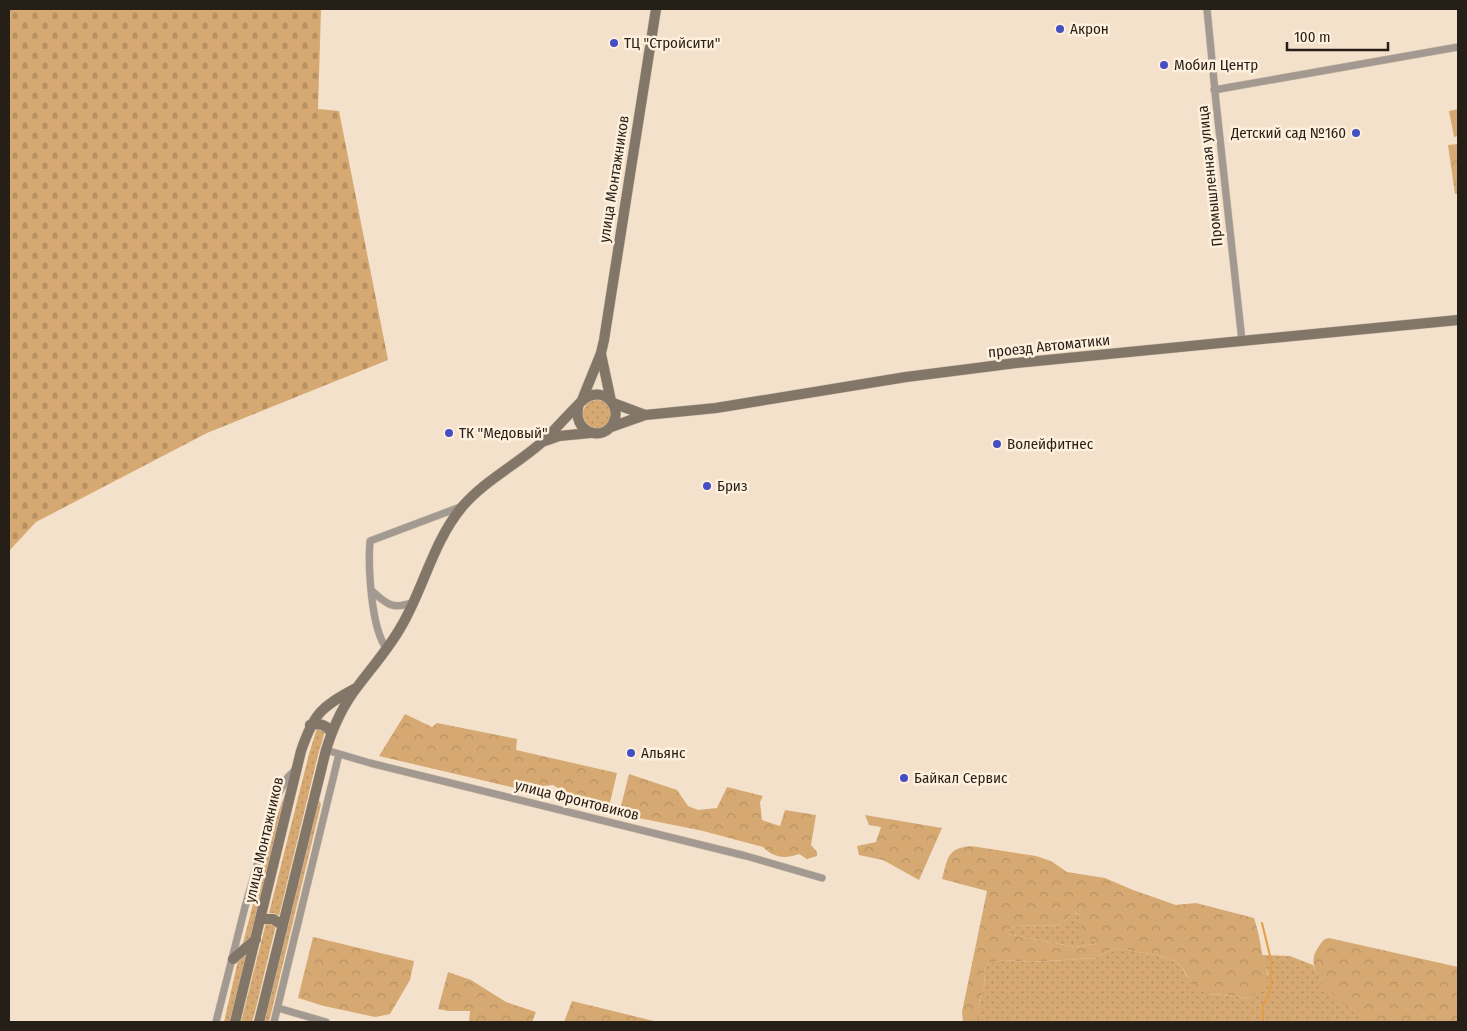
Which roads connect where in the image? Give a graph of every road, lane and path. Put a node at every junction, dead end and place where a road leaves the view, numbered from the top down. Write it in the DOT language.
graph roads {
  1 [pos="656,9"];
  2 [pos="1207,9"];
  3 [pos="1458,46"];
  4 [pos="1214,90"];
  5 [pos="1458,320"];
  6 [pos="1242,341"];
  7 [pos="601,353"];
  8 [pos="612,402"];
  9 [pos="580,403"];
  10 [pos="645,415"];
  11 [pos="611,427"];
  12 [pos="590,433"];
  13 [pos="541,442"];
  14 [pos="463,506"];
  15 [pos="371,590"];
  16 [pos="414,602"];
  17 [pos="387,649"];
  18 [pos="356,688"];
  19 [pos="310,725"];
  20 [pos="331,733"];
  21 [pos="326,750"];
  22 [pos="340,754"];
  23 [pos="297,768"];
  24 [pos="317,783"];
  25 [pos="328,797"];
  26 [pos="822,878"];
  27 [pos="261,919"];
  28 [pos="282,925"];
  29 [pos="256,939"];
  30 [pos="233,959"];
  31 [pos="278,1008"];
  32 [pos="216,1022"];
  33 [pos="235,1022"];
  34 [pos="259,1022"];
  35 [pos="274,1022"];
  36 [pos="326,1022"];
  1 -- 7 [label="main road, улица Монтажников"];
  2 -- 4 [label="street, Промышленная улица"];
  3 -- 4 [label="street"];
  4 -- 6 [label="street, Промышленная улица"];
  5 -- 6 [label="main road, проезд Автоматики"];
  6 -- 10 [label="main road, проезд Автоматики"];
  7 -- 8 [label="main road, улица Монтажников"];
  7 -- 9 [label="main road, улица Монтажников"];
  8 -- 9 [label="main road"];
  8 -- 10 [label="main road, проезд Автоматики"];
  8 -- 11 [label="main road"];
  9 -- 12 [label="main road"];
  9 -- 13 [label="main road, улица Монтажников"];
  10 -- 11 [label="main road, проезд Автоматики"];
  11 -- 12 [label="main road"];
  12 -- 13 [label="main road, улица Монтажников"];
  13 -- 14 [label="main road, улица Монтажников"];
  14 -- 15 [label="street"];
  14 -- 16 [label="main road, улица Монтажников"];
  15 -- 16 [label="street"];
  15 -- 17 [label="street"];
  16 -- 17 [label="main road, улица Монтажников"];
  17 -- 18 [label="main road, улица Монтажников"];
  18 -- 19 [label="main road, улица Монтажников"];
  18 -- 20 [label="main road, улица Монтажников"];
  19 -- 20 [label="main road"];
  19 -- 23 [label="main road, улица Монтажников"];
  20 -- 21 [label="main road, улица Монтажников"];
  21 -- 22 [label="street, улица Фронтовиков"];
  21 -- 24 [label="main road, улица Монтажников"];
  22 -- 25 [label="street"];
  22 -- 26 [label="street, улица Фронтовиков"];
  23 -- 27 [label="main road, улица Монтажников"];
  23 -- 30 [label="street"];
  24 -- 25 [label="street"];
  24 -- 28 [label="main road, улица Монтажников"];
  25 -- 31 [label="street"];
  27 -- 28 [label="main road"];
  27 -- 29 [label="main road, улица Монтажников"];
  28 -- 34 [label="main road, улица Монтажников"];
  29 -- 30 [label="main road"];
  29 -- 33 [label="main road, улица Монтажников"];
  30 -- 32 [label="street"];
  31 -- 35 [label="street"];
  31 -- 36 [label="street"];
}
